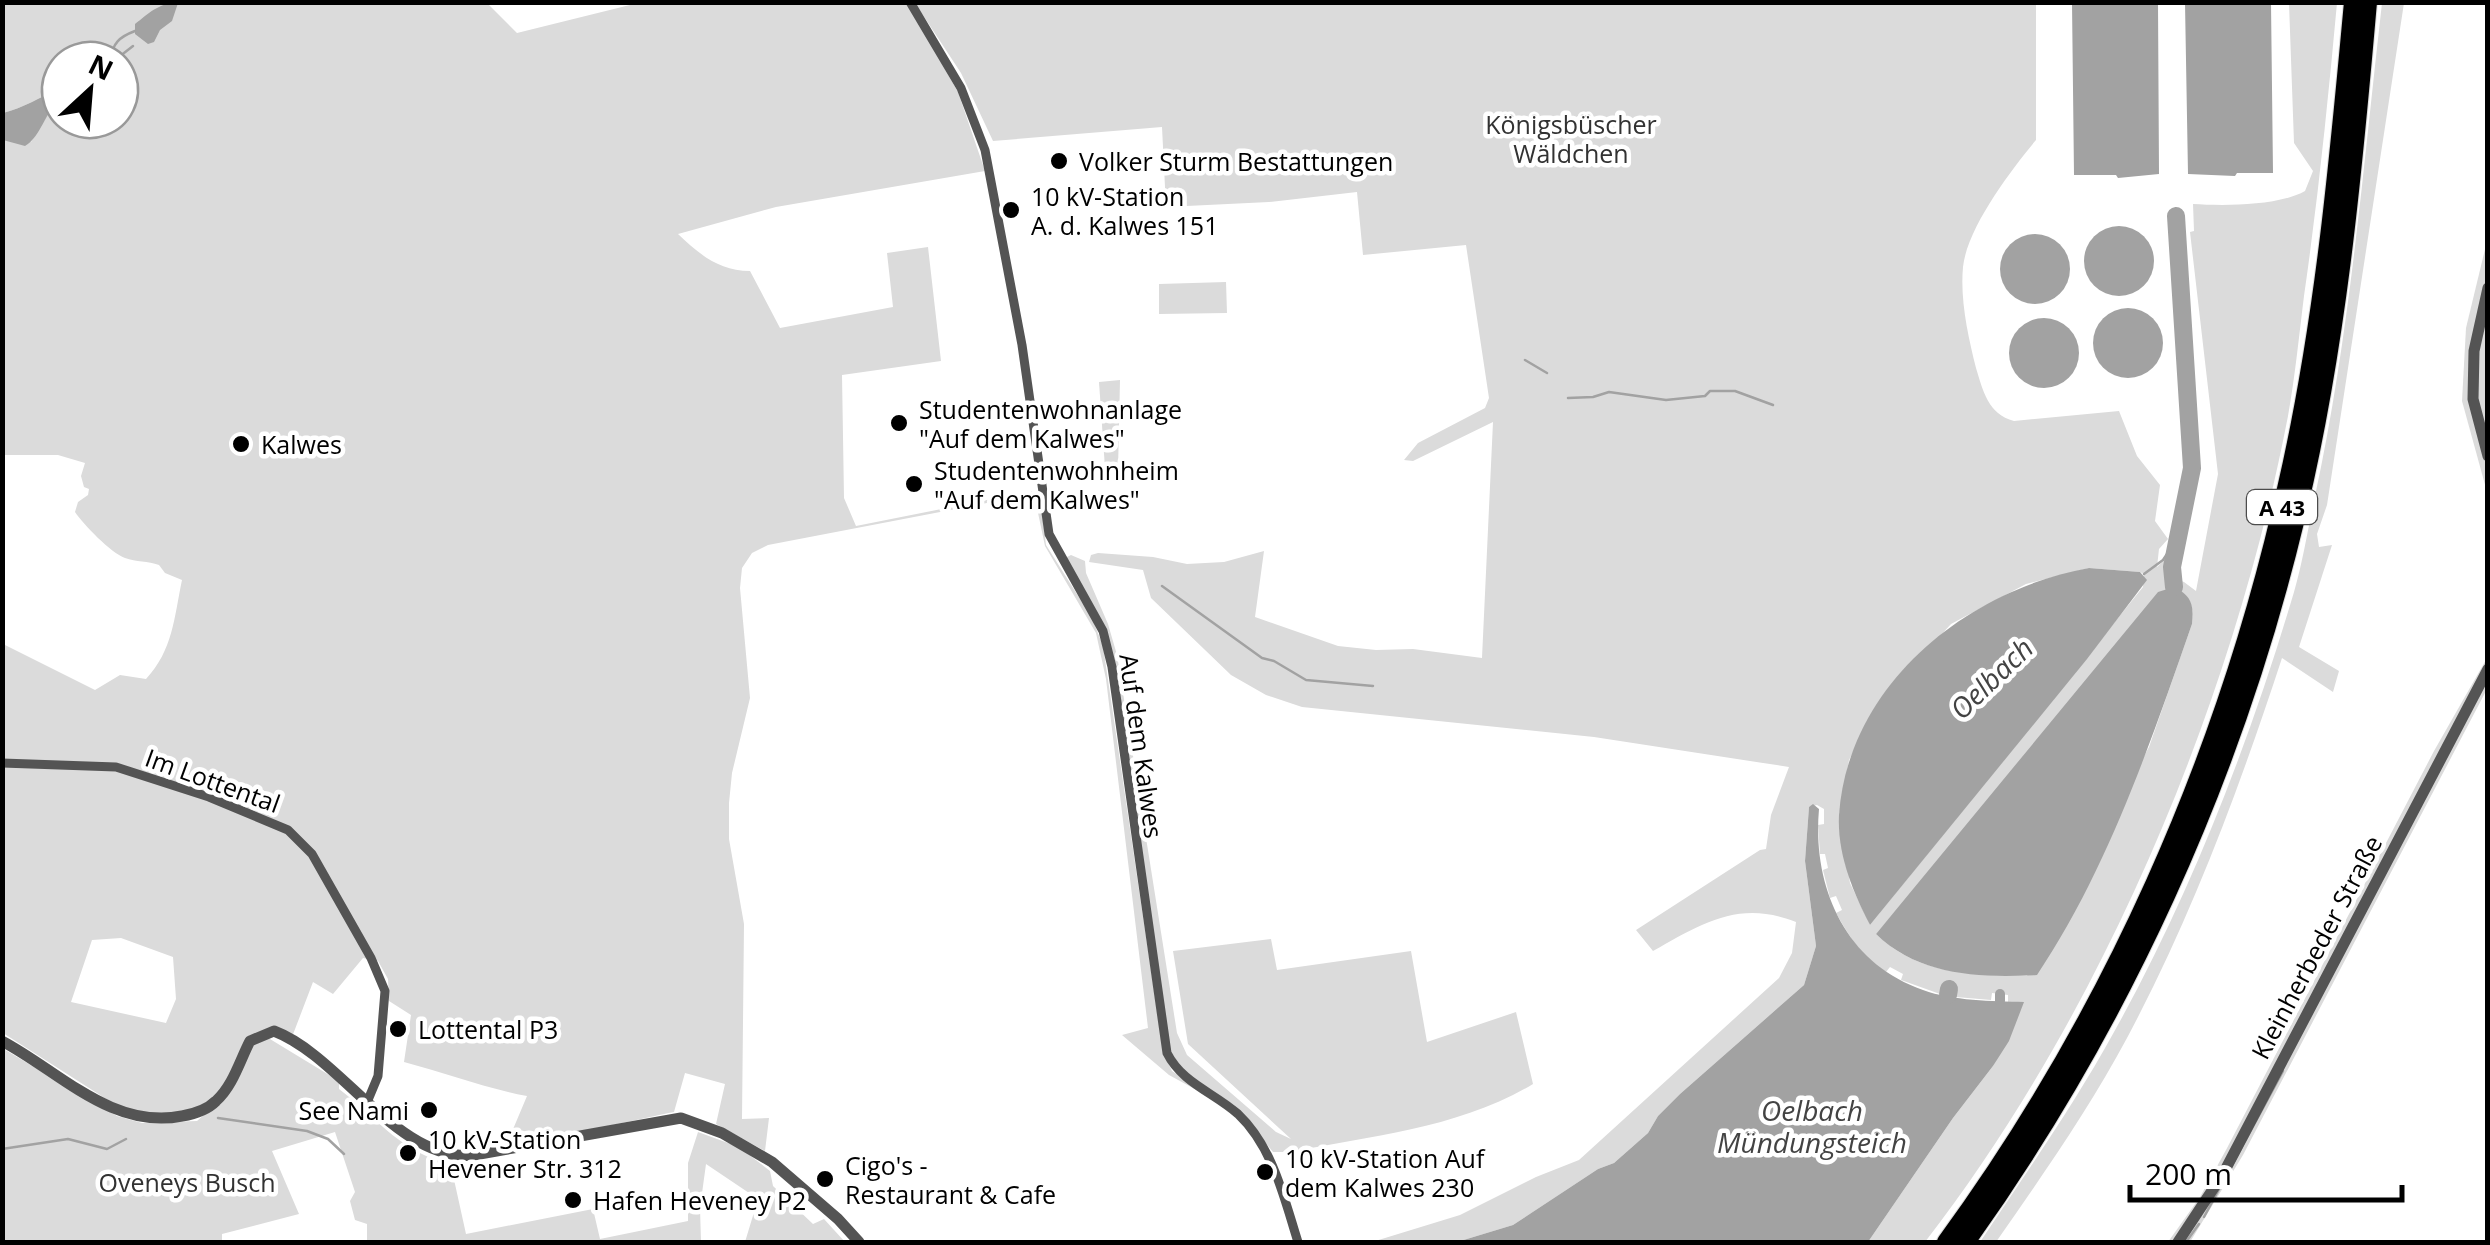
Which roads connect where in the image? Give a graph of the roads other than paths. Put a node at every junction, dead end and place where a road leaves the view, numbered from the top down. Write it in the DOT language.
graph roads {
  1 [pos="910,2"];
  2 [pos="2353,2"];
  3 [pos="2368,2"];
  4 [pos="2488,288"];
  5 [pos="2488,456"];
  6 [pos="2488,669"];
  7 [pos="2,764"];
  8 [pos="2,1041"];
  9 [pos="368,1100"];
  10 [pos="859,1242"];
  11 [pos="1298,1242"];
  12 [pos="1946,1242"];
  13 [pos="1966,1242"];
  14 [pos="2178,1242"];
  1 -- 11 [label="street, Auf dem Kalwes"];
  2 -- 12 [label="highway, A 43"];
  3 -- 13 [label="highway, A 43"];
  4 -- 5 [label="street"];
  6 -- 14 [label="street, Kleinherbeder Straße"];
  7 -- 9 [label="street, Im Lottental"];
  8 -- 9 [label="street"];
  9 -- 10 [label="street"];
}
